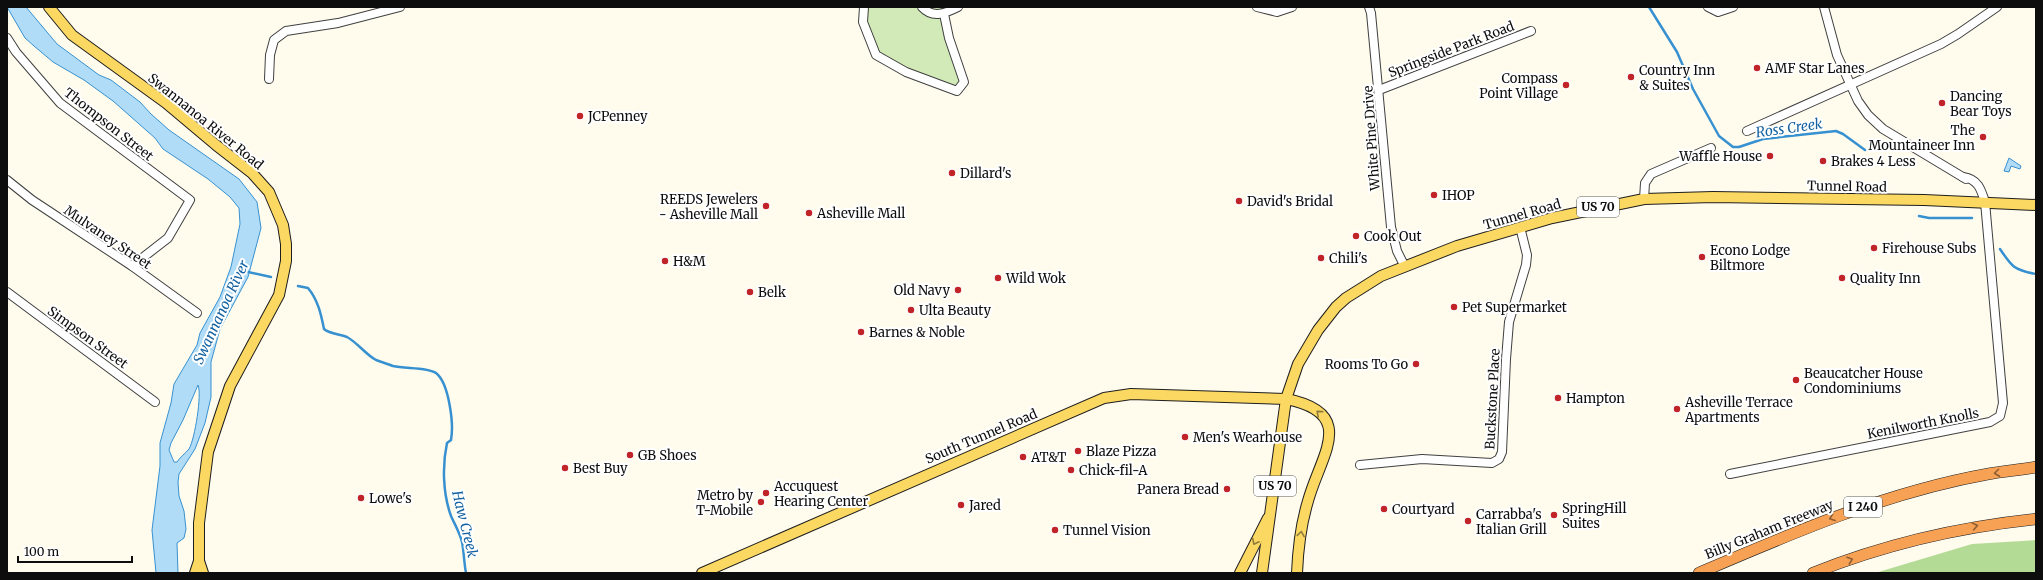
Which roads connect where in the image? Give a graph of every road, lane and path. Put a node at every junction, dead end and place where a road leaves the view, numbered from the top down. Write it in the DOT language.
graph roads {
  1 [pos="49,7"];
  2 [pos="400,7"];
  3 [pos="864,7"];
  4 [pos="922,7"];
  5 [pos="958,7"];
  6 [pos="1257,7"];
  7 [pos="1292,7"];
  8 [pos="1369,7"];
  9 [pos="1708,7"];
  10 [pos="1733,7"];
  11 [pos="1824,7"];
  12 [pos="1997,7"];
  13 [pos="944,14"];
  14 [pos="1531,31"];
  15 [pos="7,38"];
  16 [pos="269,79"];
  17 [pos="1850,86"];
  18 [pos="1379,90"];
  19 [pos="1747,131"];
  20 [pos="1711,148"];
  21 [pos="7,180"];
  22 [pos="1644,199"];
  23 [pos="1985,201"];
  24 [pos="2036,205"];
  25 [pos="1520,227"];
  26 [pos="1404,265"];
  27 [pos="132,266"];
  28 [pos="7,292"];
  29 [pos="197,313"];
  30 [pos="1286,399"];
  31 [pos="156,402"];
  32 [pos="1360,465"];
  33 [pos="2036,468"];
  34 [pos="1730,474"];
  35 [pos="1271,513"];
  36 [pos="2036,519"];
  37 [pos="199,561"];
  38 [pos="195,573"];
  39 [pos="204,573"];
  40 [pos="702,573"];
  41 [pos="1240,573"];
  42 [pos="1262,573"];
  43 [pos="1297,573"];
  44 [pos="1699,573"];
  45 [pos="1813,573"];
  1 -- 37 [label="main road, Swannanoa River Road"];
  2 -- 16 [label="street"];
  3 -- 13 [label="street"];
  4 -- 13 [label="street"];
  5 -- 13 [label="street"];
  6 -- 7 [label="street"];
  8 -- 18 [label="street, White Pine Drive"];
  9 -- 10 [label="street"];
  11 -- 17 [label="street"];
  12 -- 17 [label="street"];
  14 -- 18 [label="street, Springside Park Road"];
  15 -- 27 [label="street, Thompson Street"];
  17 -- 19 [label="street"];
  17 -- 23 [label="street"];
  18 -- 26 [label="street, White Pine Drive"];
  20 -- 22 [label="street"];
  21 -- 27 [label="street, Mulvaney Street"];
  22 -- 23 [label="main road, Tunnel Road / US 70"];
  22 -- 25 [label="main road, Tunnel Road / US 70"];
  23 -- 24 [label="main road, Tunnel Road / US 70"];
  23 -- 34 [label="street, Kenilworth Knolls"];
  25 -- 26 [label="main road, Tunnel Road / US 70"];
  25 -- 32 [label="street, Buckstone Place"];
  26 -- 30 [label="main road, Tunnel Road / US 70"];
  27 -- 29 [label="street, Mulvaney Street"];
  28 -- 31 [label="street, Simpson Street"];
  30 -- 35 [label="main road, Tunnel Road / US 70"];
  30 -- 40 [label="main road, South Tunnel Road"];
  43 -- 30 [label="main road, South Tunnel Road, one-way"];
  33 -- 44 [label="highway, Billy Graham Freeway / I 240, one-way"];
  35 -- 41 [label="main road, one-way"];
  35 -- 42 [label="main road, Tunnel Road / US 70"];
  45 -- 36 [label="highway, one-way"];
  37 -- 38 [label="main road, Swannanoa River Road"];
  37 -- 39 [label="main road, Swannanoa River Road"];
}
